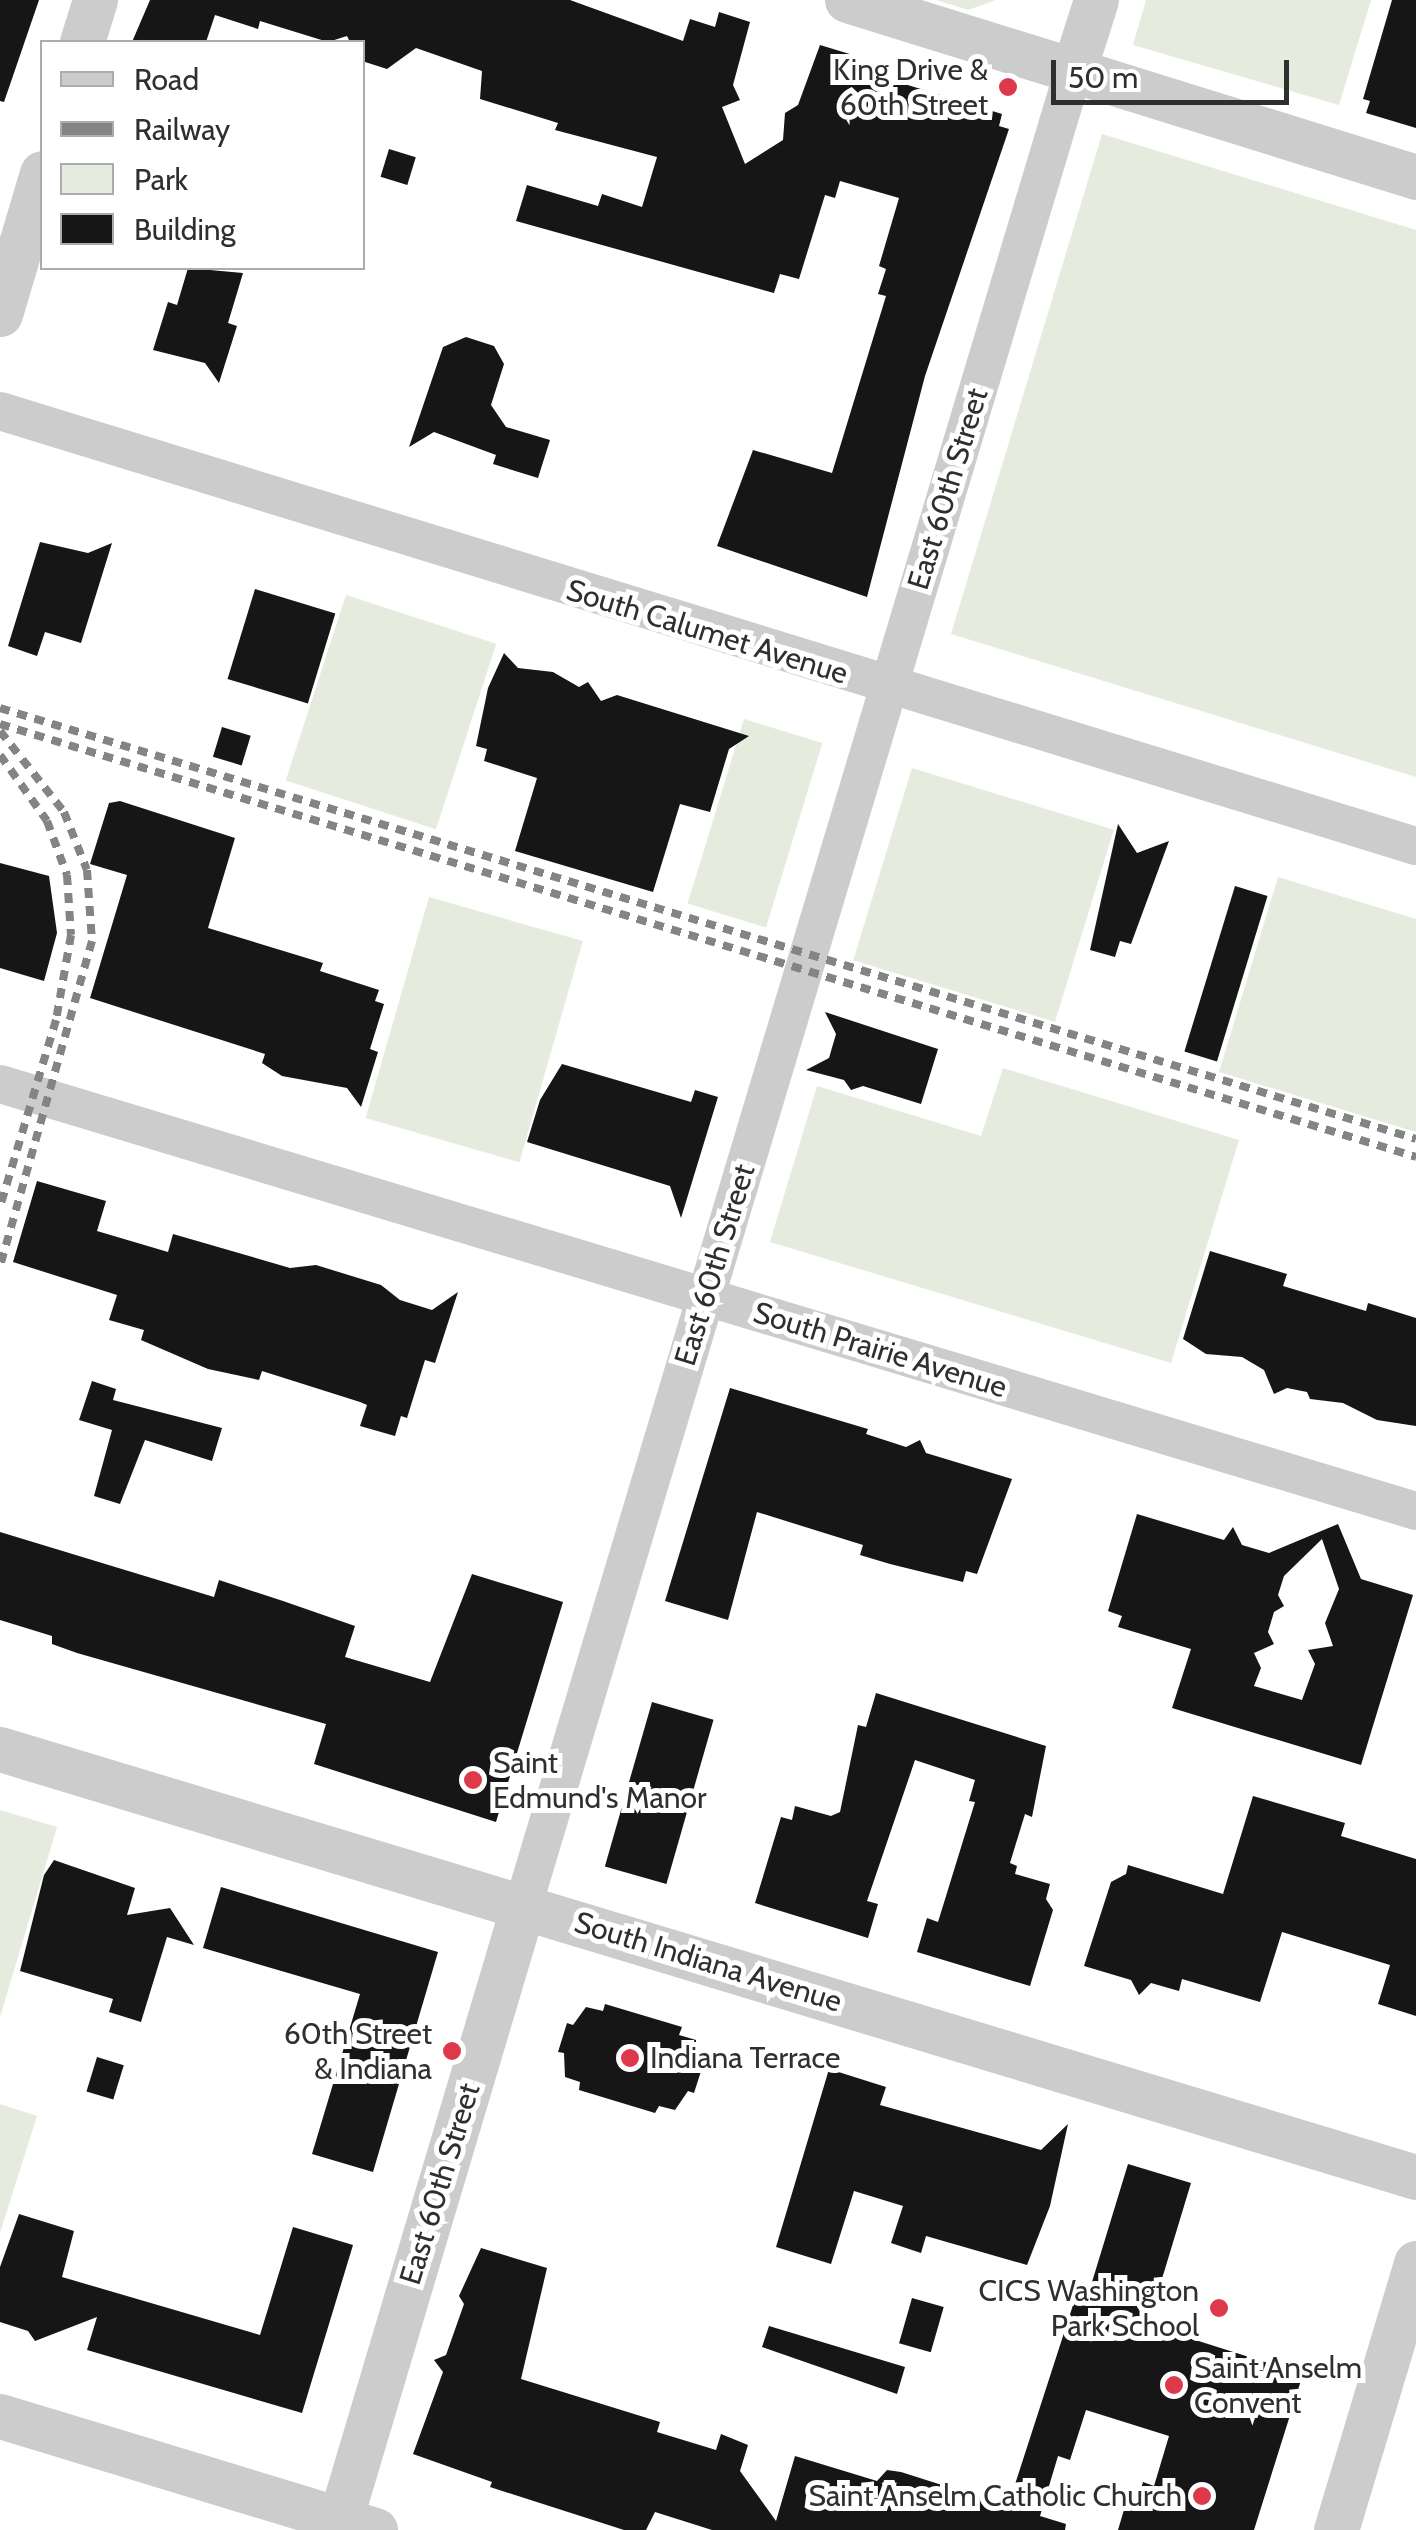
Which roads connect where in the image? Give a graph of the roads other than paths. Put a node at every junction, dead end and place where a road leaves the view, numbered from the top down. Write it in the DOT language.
graph roads {
  1 [pos="94,0"];
  2 [pos="846,0"];
  3 [pos="1096,0"];
  4 [pos="83,40"];
  5 [pos="1074,69"];
  6 [pos="1416,177"];
  7 [pos="40,179"];
  8 [pos="0,314"];
  9 [pos="0,412"];
  10 [pos="888,688"];
  11 [pos="1416,846"];
  12 [pos="0,1084"];
  13 [pos="706,1297"];
  14 [pos="1416,1512"];
  15 [pos="0,1748"];
  16 [pos="522,1906"];
  17 [pos="1416,2176"];
  18 [pos="1416,2263"];
  19 [pos="0,2416"];
  20 [pos="351,2526"];
  21 [pos="1336,2530"];
  1 -- 4 [label="street"];
  2 -- 5 [label="street"];
  3 -- 5 [label="street, East 60th Street"];
  5 -- 6 [label="street"];
  5 -- 10 [label="street, East 60th Street"];
  7 -- 8 [label="street"];
  9 -- 10 [label="street, South Calumet Avenue"];
  10 -- 11 [label="street, South Calumet Avenue"];
  10 -- 13 [label="street, East 60th Street"];
  12 -- 13 [label="street, South Prairie Avenue"];
  13 -- 14 [label="street, South Prairie Avenue"];
  13 -- 16 [label="street, East 60th Street"];
  15 -- 16 [label="street, South Indiana Avenue"];
  16 -- 17 [label="street, South Indiana Avenue"];
  16 -- 20 [label="street, East 60th Street"];
  18 -- 21 [label="street"];
  19 -- 20 [label="street"];
}
